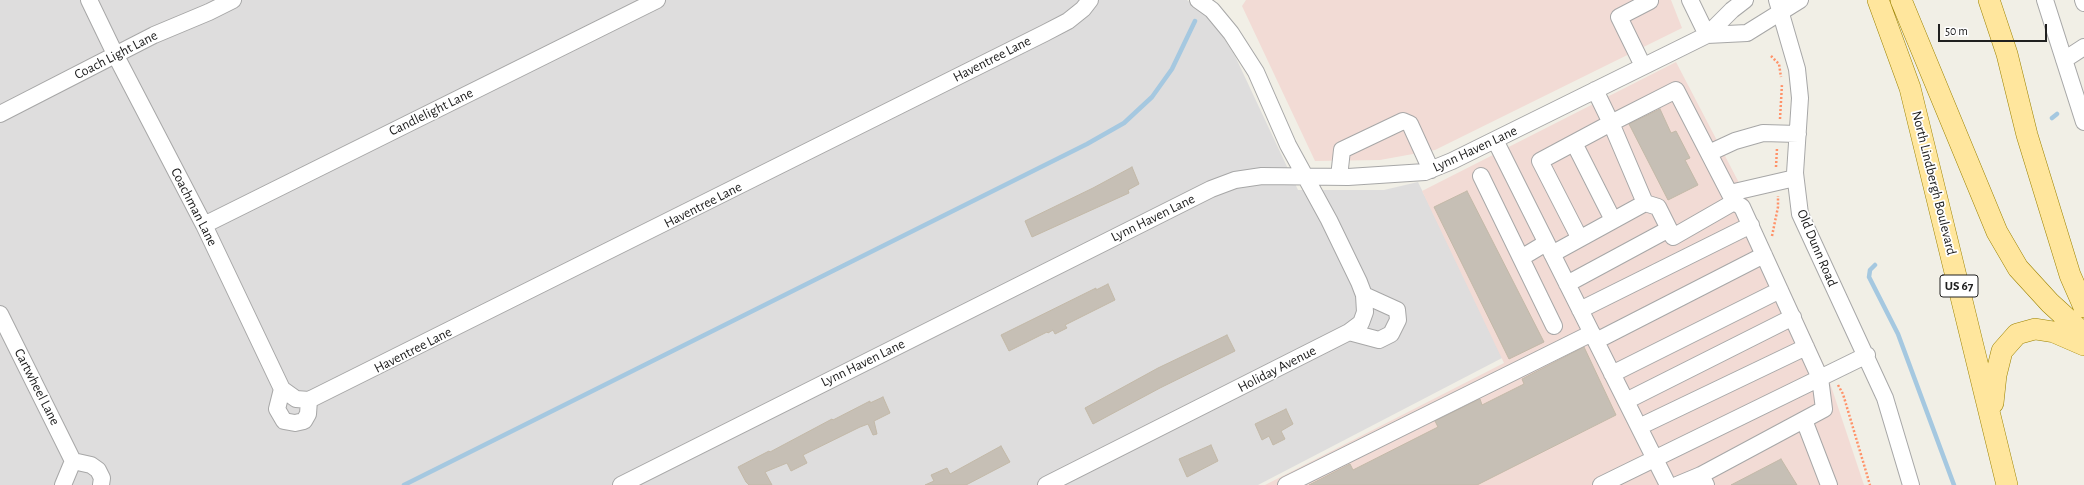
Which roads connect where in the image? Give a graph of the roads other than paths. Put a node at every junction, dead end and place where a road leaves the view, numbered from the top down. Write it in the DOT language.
graph roads {
  1 [pos="89,0"];
  2 [pos="233,0"];
  3 [pos="657,0"];
  4 [pos="1090,0"];
  5 [pos="1198,0"];
  6 [pos="1690,0"];
  7 [pos="1745,0"];
  8 [pos="1800,0"];
  9 [pos="1878,0"];
  10 [pos="1901,0"];
  11 [pos="1989,0"];
  12 [pos="2045,0"];
  13 [pos="2083,0"];
  14 [pos="1650,1"];
  15 [pos="2084,3"];
  16 [pos="1779,6"];
  17 [pos="1707,35"];
  18 [pos="2084,47"];
  19 [pos="116,56"];
  20 [pos="2064,60"];
  21 [pos="1643,66"];
  22 [pos="1595,90"];
  23 [pos="2080,96"];
  24 [pos="0,114"];
  25 [pos="2084,122"];
  26 [pos="1611,123"];
  27 [pos="1798,134"];
  28 [pos="1495,140"];
  29 [pos="1574,143"];
  30 [pos="1709,153"];
  31 [pos="1430,170"];
  32 [pos="1305,176"];
  33 [pos="1481,176"];
  34 [pos="1339,177"];
  35 [pos="1795,178"];
  36 [pos="1732,197"];
  37 [pos="1645,203"];
  38 [pos="1613,220"];
  39 [pos="204,225"];
  40 [pos="1751,225"];
  41 [pos="1669,229"];
  42 [pos="1579,237"];
  43 [pos="1549,248"];
  44 [pos="1764,255"];
  45 [pos="1521,258"];
  46 [pos="1567,284"];
  47 [pos="1780,290"];
  48 [pos="1364,294"];
  49 [pos="2084,307"];
  50 [pos="1580,310"];
  51 [pos="0,314"];
  52 [pos="1793,317"];
  53 [pos="1554,326"];
  54 [pos="1349,332"];
  55 [pos="2084,334"];
  56 [pos="1594,337"];
  57 [pos="2084,345"];
  58 [pos="1806,347"];
  59 [pos="1867,356"];
  60 [pos="1612,374"];
  61 [pos="1820,378"];
  62 [pos="282,389"];
  63 [pos="309,400"];
  64 [pos="1626,400"];
  65 [pos="1991,417"];
  66 [pos="1804,420"];
  67 [pos="1639,427"];
  68 [pos="1654,458"];
  69 [pos="73,461"];
  70 [pos="1704,480"];
  71 [pos="63,485"];
  72 [pos="101,485"];
  73 [pos="621,485"];
  74 [pos="1046,485"];
  75 [pos="1286,485"];
  76 [pos="1602,485"];
  77 [pos="1668,485"];
  78 [pos="1677,485"];
  79 [pos="1829,485"];
  80 [pos="1911,485"];
  81 [pos="2007,485"];
  1 -- 19 [label="street, Coachman Lane"];
  2 -- 19 [label="street, Coach Light Lane"];
  3 -- 39 [label="street, Candlelight Lane"];
  4 -- 63 [label="street, Haventree Lane"];
  5 -- 32 [label="street, Holiday Avenue"];
  6 -- 17 [label="street"];
  7 -- 17 [label="street, Lynn Haven Lane"];
  8 -- 16 [label="street, Lynn Haven Lane"];
  9 -- 65 [label="main road, North Lindbergh Boulevard / US 67"];
  10 -- 55 [label="main road, North Lindbergh Boulevard"];
  11 -- 49 [label="main road"];
  12 -- 20 [label="street"];
  13 -- 15 [label="street"];
  14 -- 21 [label="street"];
  16 -- 17 [label="street, Lynn Haven Lane"];
  16 -- 27 [label="street, Old Dunn Road"];
  17 -- 21 [label="street, Lynn Haven Lane"];
  18 -- 20 [label="street"];
  19 -- 24 [label="street, Coach Light Lane"];
  19 -- 39 [label="street, Coachman Lane"];
  20 -- 23 [label="street"];
  21 -- 22 [label="street, Lynn Haven Lane"];
  22 -- 26 [label="street"];
  22 -- 28 [label="street, Lynn Haven Lane"];
  23 -- 25 [label="street"];
  26 -- 29 [label="street"];
  26 -- 30 [label="street"];
  26 -- 37 [label="street"];
  27 -- 30 [label="street"];
  27 -- 35 [label="street, Old Dunn Road"];
  28 -- 31 [label="street, Lynn Haven Lane"];
  28 -- 43 [label="street"];
  29 -- 38 [label="street"];
  29 -- 42 [label="street"];
  30 -- 36 [label="street"];
  31 -- 34 [label="street, Lynn Haven Lane"];
  31 -- 34 [label="street"];
  32 -- 34 [label="street, Lynn Haven Lane"];
  32 -- 48 [label="street, Holiday Avenue"];
  32 -- 73 [label="street, Lynn Haven Lane"];
  33 -- 45 [label="street"];
  35 -- 36 [label="street"];
  35 -- 59 [label="street, Old Dunn Road"];
  36 -- 40 [label="street"];
  36 -- 41 [label="street"];
  37 -- 38 [label="street"];
  37 -- 41 [label="street"];
  38 -- 42 [label="street"];
  39 -- 62 [label="street, Coachman Lane"];
  40 -- 44 [label="street"];
  40 -- 50 [label="street"];
  41 -- 46 [label="street"];
  42 -- 43 [label="street"];
  43 -- 45 [label="street"];
  43 -- 46 [label="street"];
  44 -- 47 [label="street"];
  44 -- 56 [label="street"];
  45 -- 53 [label="street"];
  46 -- 50 [label="street"];
  47 -- 52 [label="street"];
  47 -- 60 [label="street"];
  48 -- 54 [label="street, Holiday Avenue"];
  48 -- 54 [label="street"];
  50 -- 56 [label="street"];
  51 -- 69 [label="street, Cartwheel Lane"];
  52 -- 58 [label="street"];
  52 -- 64 [label="street"];
  54 -- 74 [label="street, Holiday Avenue"];
  56 -- 60 [label="street"];
  56 -- 75 [label="street"];
  57 -- 65 [label="main road"];
  58 -- 61 [label="street"];
  58 -- 67 [label="street"];
  59 -- 61 [label="street"];
  59 -- 80 [label="street, Old Dunn Road"];
  60 -- 64 [label="street"];
  61 -- 66 [label="street"];
  61 -- 68 [label="street"];
  62 -- 63 [label="street"];
  62 -- 63 [label="street"];
  64 -- 67 [label="street"];
  65 -- 81 [label="main road, North Lindbergh Boulevard / US 67"];
  66 -- 70 [label="street"];
  66 -- 79 [label="street"];
  67 -- 68 [label="street"];
  68 -- 76 [label="street"];
  68 -- 77 [label="street"];
  69 -- 71 [label="street"];
  69 -- 72 [label="street"];
  70 -- 78 [label="street"];
}
